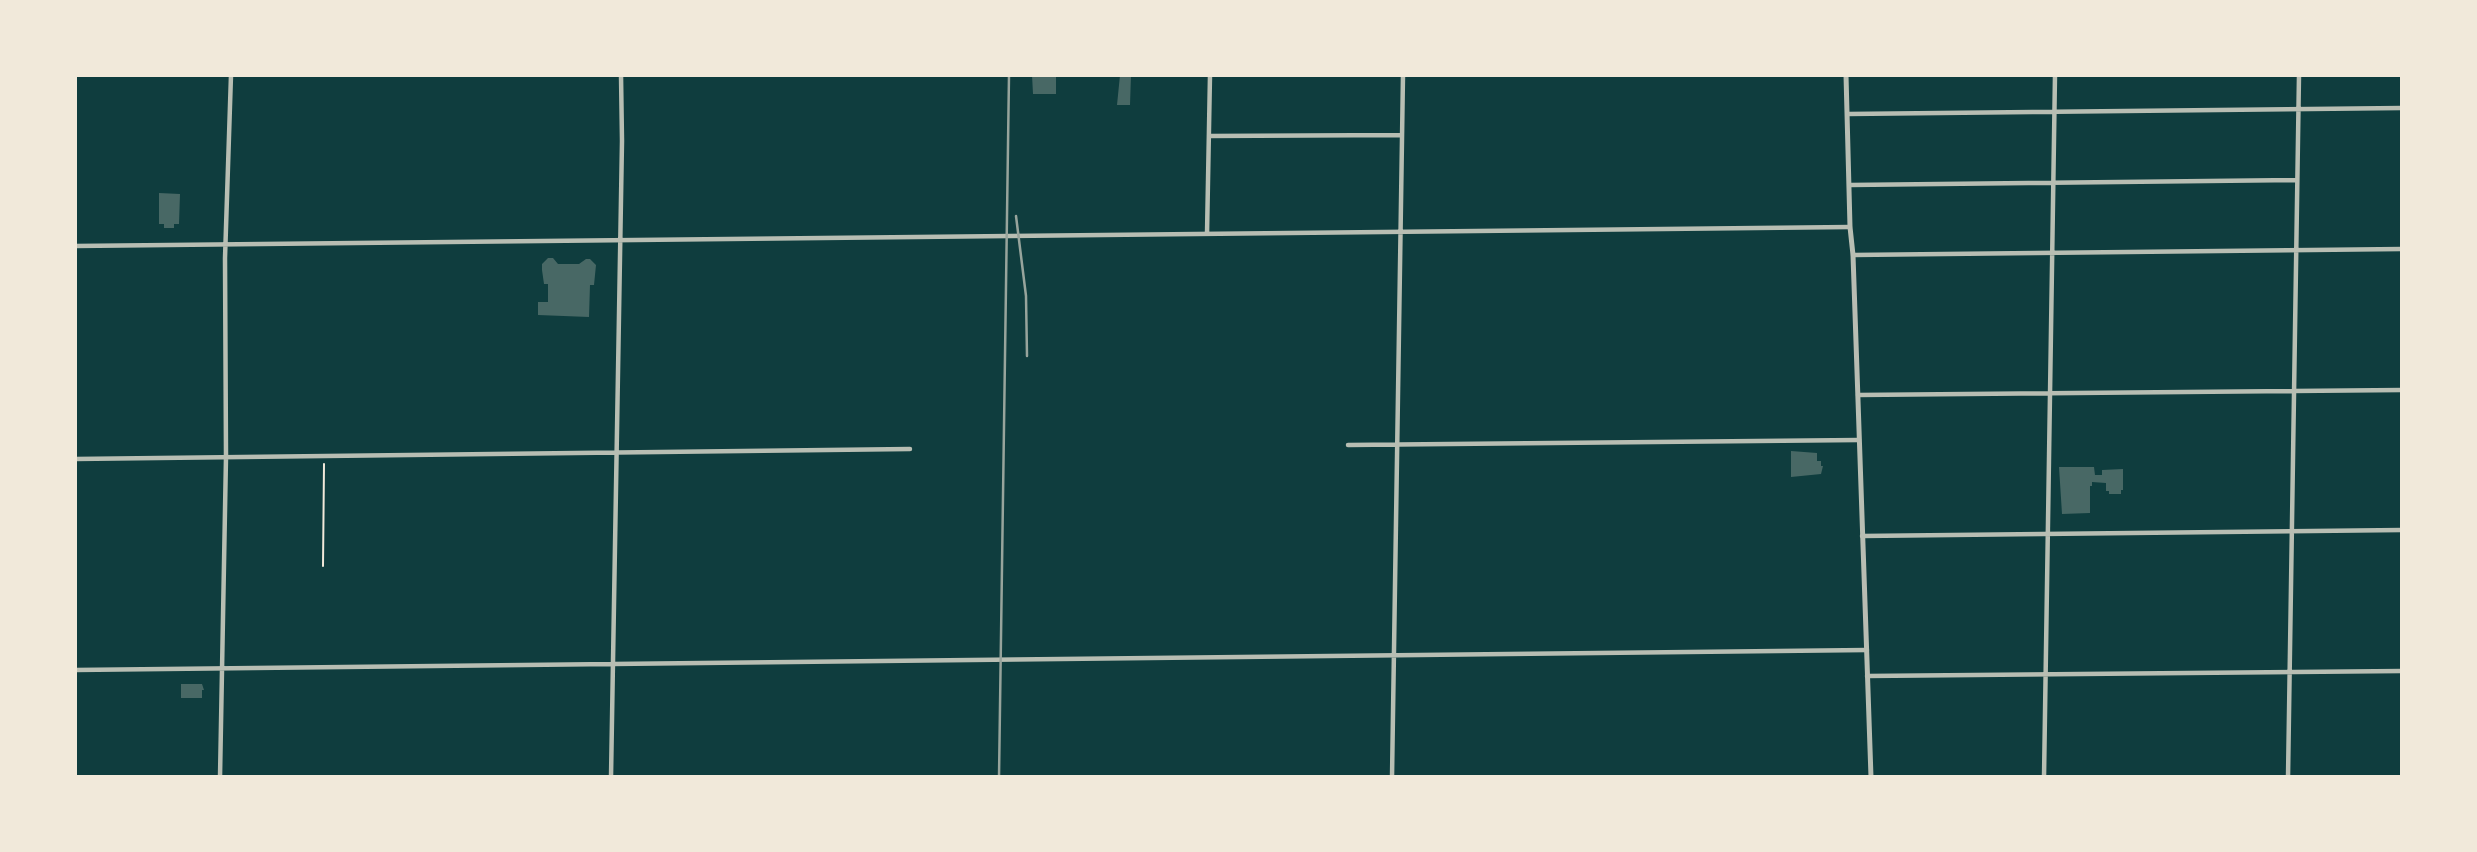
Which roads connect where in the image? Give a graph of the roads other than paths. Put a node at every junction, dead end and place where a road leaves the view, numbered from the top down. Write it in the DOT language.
graph roads {
  1 [pos="231,75"];
  2 [pos="621,75"];
  3 [pos="1210,75"];
  4 [pos="1403,75"];
  5 [pos="1846,75"];
  6 [pos="2054,75"];
  7 [pos="2299,75"];
  8 [pos="2402,108"];
  9 [pos="2298,110"];
  10 [pos="2054,112"];
  11 [pos="1848,114"];
  12 [pos="1402,135"];
  13 [pos="1209,136"];
  14 [pos="2297,180"];
  15 [pos="2053,182"];
  16 [pos="1850,184"];
  17 [pos="1850,227"];
  18 [pos="1401,232"];
  19 [pos="1207,234"];
  20 [pos="620,240"];
  21 [pos="226,244"];
  22 [pos="75,246"];
  23 [pos="2402,249"];
  24 [pos="2296,250"];
  25 [pos="2052,252"];
  26 [pos="1853,255"];
  27 [pos="2294,390"];
  28 [pos="2402,390"];
  29 [pos="2050,393"];
  30 [pos="1858,395"];
  31 [pos="1859,440"];
  32 [pos="1397,444"];
  33 [pos="1348,445"];
  34 [pos="910,449"];
  35 [pos="617,452"];
  36 [pos="226,457"];
  37 [pos="75,458"];
  38 [pos="2402,530"];
  39 [pos="2292,531"];
  40 [pos="2048,534"];
  41 [pos="1862,536"];
  42 [pos="1867,650"];
  43 [pos="1394,656"];
  44 [pos="614,664"];
  45 [pos="222,669"];
  46 [pos="75,670"];
  47 [pos="2290,671"];
  48 [pos="2402,671"];
  49 [pos="2045,674"];
  50 [pos="1867,676"];
  51 [pos="220,777"];
  52 [pos="611,777"];
  53 [pos="1392,777"];
  54 [pos="1871,777"];
  55 [pos="2044,777"];
  56 [pos="2288,777"];
  1 -- 21 [label="street"];
  2 -- 20 [label="street"];
  3 -- 13 [label="street"];
  4 -- 12 [label="street"];
  5 -- 11 [label="street"];
  6 -- 10 [label="street"];
  7 -- 9 [label="street"];
  8 -- 9 [label="street"];
  9 -- 10 [label="street"];
  9 -- 14 [label="street"];
  10 -- 11 [label="street"];
  10 -- 15 [label="street"];
  11 -- 16 [label="street"];
  12 -- 13 [label="street"];
  12 -- 18 [label="street"];
  13 -- 19 [label="street"];
  14 -- 15 [label="street"];
  14 -- 24 [label="street"];
  15 -- 16 [label="street"];
  15 -- 25 [label="street"];
  16 -- 17 [label="street"];
  17 -- 18 [label="street"];
  17 -- 26 [label="street"];
  18 -- 19 [label="street"];
  18 -- 32 [label="street"];
  19 -- 20 [label="street"];
  20 -- 21 [label="street"];
  20 -- 35 [label="street"];
  21 -- 22 [label="street"];
  21 -- 36 [label="street"];
  23 -- 24 [label="street"];
  24 -- 25 [label="street"];
  24 -- 27 [label="street"];
  25 -- 26 [label="street"];
  25 -- 29 [label="street"];
  26 -- 30 [label="street"];
  27 -- 28 [label="street"];
  27 -- 29 [label="street"];
  27 -- 39 [label="street"];
  29 -- 30 [label="street"];
  29 -- 40 [label="street"];
  30 -- 31 [label="street"];
  31 -- 32 [label="street"];
  31 -- 41 [label="street"];
  32 -- 33 [label="street"];
  32 -- 43 [label="street"];
  34 -- 35 [label="street"];
  35 -- 36 [label="street"];
  35 -- 44 [label="street"];
  36 -- 37 [label="street"];
  36 -- 45 [label="street"];
  38 -- 39 [label="street"];
  39 -- 40 [label="street"];
  39 -- 47 [label="street"];
  40 -- 41 [label="street"];
  40 -- 49 [label="street"];
  41 -- 42 [label="street"];
  42 -- 43 [label="street"];
  42 -- 50 [label="street"];
  43 -- 44 [label="street"];
  43 -- 53 [label="street"];
  44 -- 45 [label="street"];
  44 -- 52 [label="street"];
  45 -- 46 [label="street"];
  45 -- 51 [label="street"];
  47 -- 48 [label="street"];
  47 -- 49 [label="street"];
  47 -- 56 [label="street"];
  49 -- 50 [label="street"];
  49 -- 55 [label="street"];
  50 -- 54 [label="street"];
}
